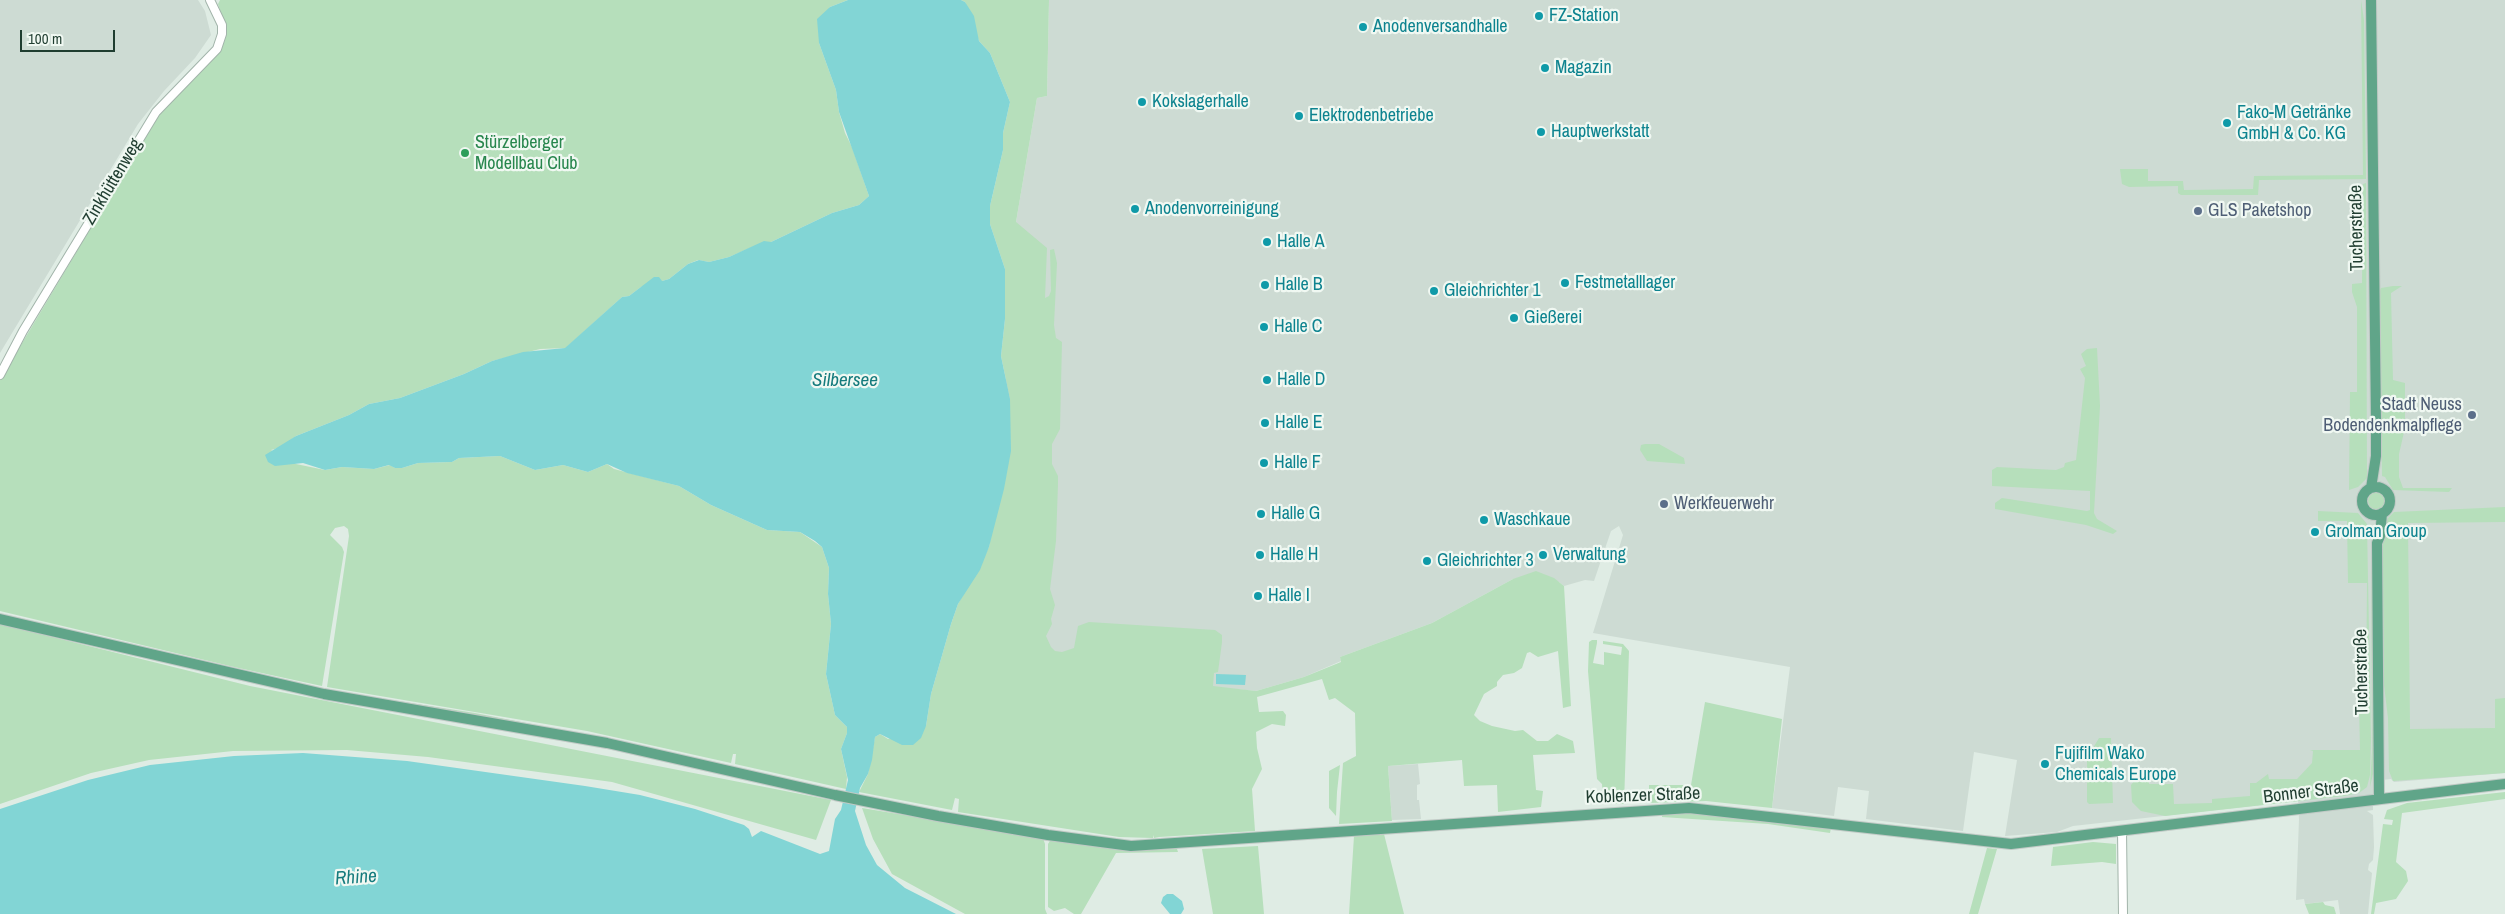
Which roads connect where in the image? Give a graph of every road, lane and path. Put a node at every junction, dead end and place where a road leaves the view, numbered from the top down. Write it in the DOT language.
graph roads {
  1 [pos="210,0"];
  2 [pos="2371,0"];
  3 [pos="0,375"];
  4 [pos="2376,488"];
  5 [pos="2382,513"];
  6 [pos="2371,514"];
  7 [pos="2377,543"];
  8 [pos="0,619"];
  9 [pos="2505,784"];
  10 [pos="2379,800"];
  11 [pos="2122,830"];
  12 [pos="2123,914"];
  1 -- 3 [label="street, Zinkhüttenweg"];
  2 -- 4 [label="main road, Tucherstraße"];
  4 -- 5 [label="main road"];
  4 -- 6 [label="main road"];
  5 -- 6 [label="main road"];
  5 -- 7 [label="main road, Tucherstraße"];
  6 -- 7 [label="main road, Tucherstraße"];
  7 -- 10 [label="main road, Tucherstraße"];
  8 -- 11 [label="main road, Koblenzer Straße"];
  9 -- 10 [label="main road, Bonner Straße"];
  10 -- 11 [label="main road, Bonner Straße"];
  11 -- 12 [label="street"];
}
